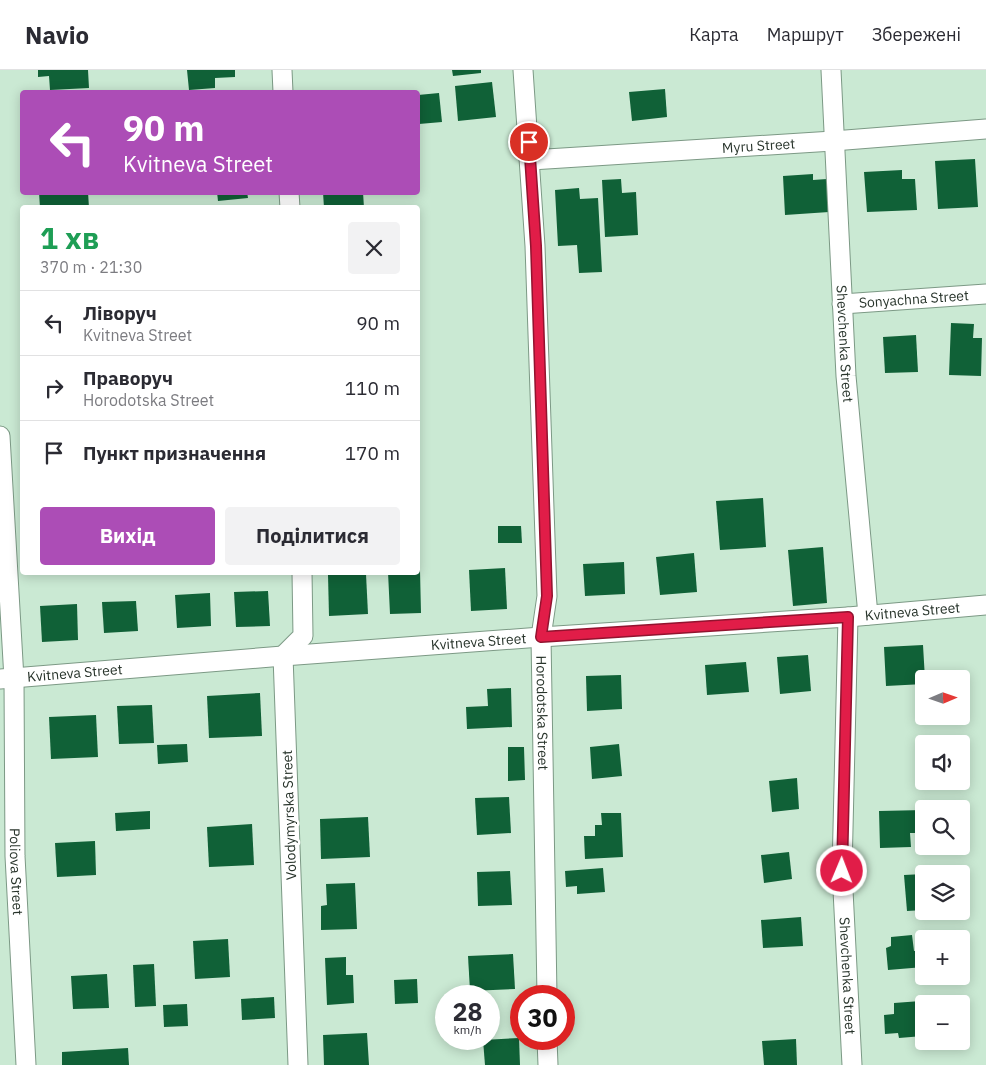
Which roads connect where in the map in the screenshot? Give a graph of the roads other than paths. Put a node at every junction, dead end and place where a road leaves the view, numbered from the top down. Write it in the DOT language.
graph roads {
  1 [pos="282,70"];
  2 [pos="523,70"];
  3 [pos="831,70"];
  4 [pos="283,90"];
  5 [pos="986,129"];
  6 [pos="834,141"];
  7 [pos="531,160"];
  8 [pos="986,294"];
  9 [pos="842,304"];
  10 [pos="0,436"];
  11 [pos="302,575"];
  12 [pos="986,605"];
  13 [pos="868,615"];
  14 [pos="848,617"];
  15 [pos="541,637"];
  16 [pos="283,656"];
  17 [pos="7,679"];
  18 [pos="547,985"];
  19 [pos="547,1050"];
  20 [pos="26,1065"];
  21 [pos="298,1065"];
  22 [pos="548,1065"];
  23 [pos="852,1065"];
  1 -- 4 [label="street"];
  2 -- 7 [label="street, Horodotska Street"];
  3 -- 6 [label="street, Shevchenka Street"];
  5 -- 6 [label="street, Myru Street"];
  6 -- 7 [label="street, Myru Street"];
  6 -- 9 [label="street, Shevchenka Street"];
  7 -- 15 [label="street, Horodotska Street"];
  8 -- 9 [label="street, Sonyachna Street"];
  9 -- 13 [label="street, Shevchenka Street"];
  10 -- 17 [label="street, Poliova Street"];
  11 -- 16 [label="street"];
  12 -- 13 [label="street, Kvitneva Street"];
  13 -- 14 [label="street, Kvitneva Street"];
  14 -- 15 [label="street, Kvitneva Street"];
  14 -- 23 [label="street, Shevchenka Street"];
  15 -- 16 [label="street, Kvitneva Street"];
  15 -- 18 [label="street, Horodotska Street"];
  16 -- 17 [label="street, Kvitneva Street"];
  16 -- 21 [label="street, Volodymyrska Street"];
  17 -- 20 [label="street, Poliova Street"];
  19 -- 22 [label="street"];
}
